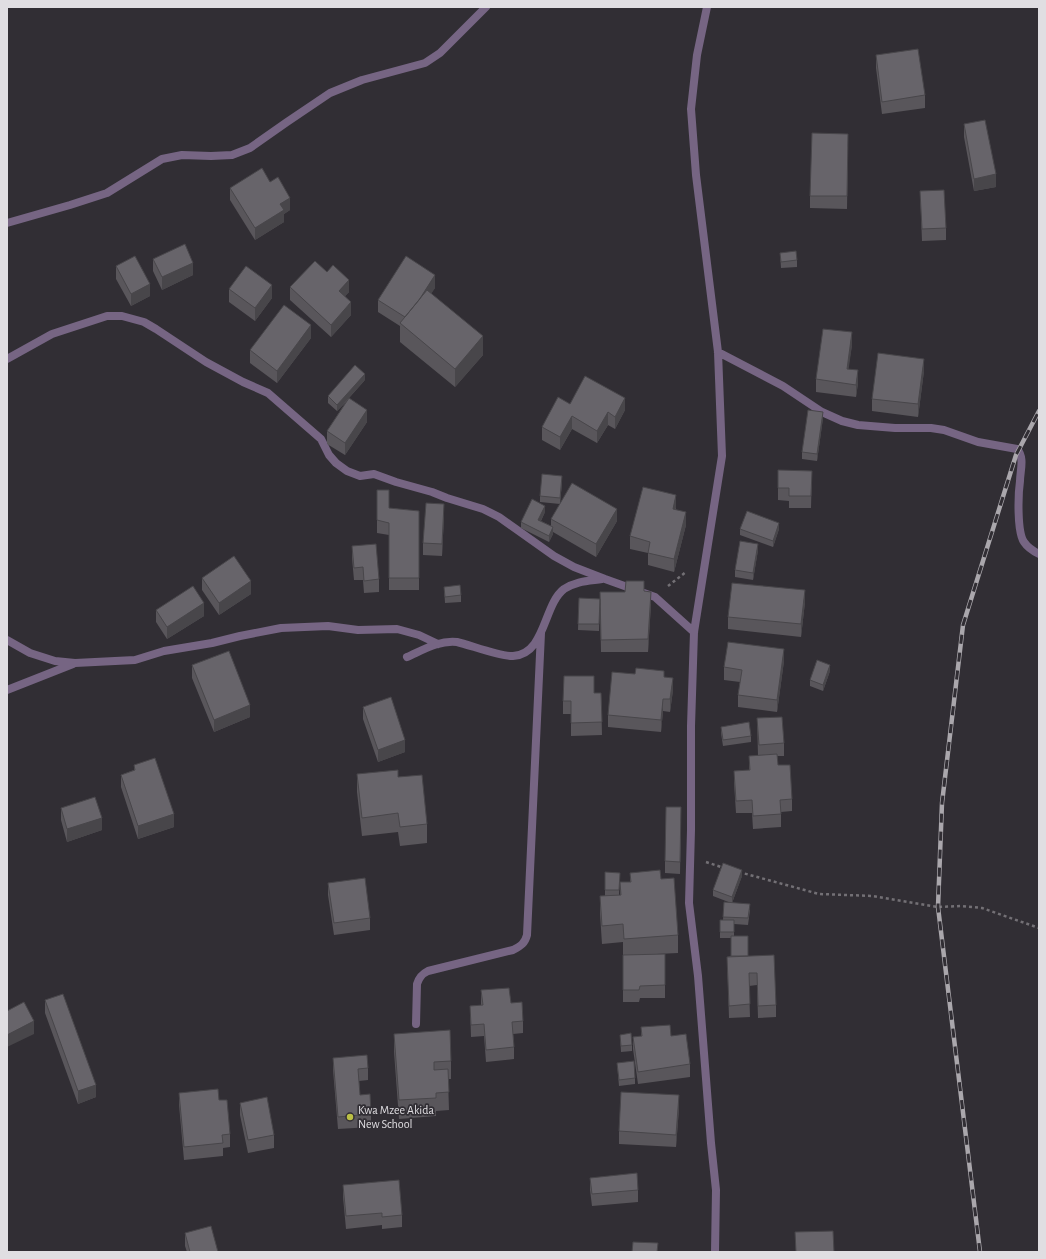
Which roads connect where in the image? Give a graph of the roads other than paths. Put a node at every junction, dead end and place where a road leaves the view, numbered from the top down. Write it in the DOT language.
graph roads {
  1 [pos="486,7"];
  2 [pos="707,7"];
  3 [pos="7,223"];
  4 [pos="718,352"];
  5 [pos="7,359"];
  6 [pos="1039,554"];
  7 [pos="605,579"];
  8 [pos="694,632"];
  9 [pos="541,633"];
  10 [pos="7,640"];
  11 [pos="438,644"];
  12 [pos="407,657"];
  13 [pos="75,663"];
  14 [pos="7,690"];
  15 [pos="416,1024"];
  16 [pos="715,1252"];
  1 -- 3 [label="street"];
  2 -- 4 [label="street"];
  4 -- 6 [label="street"];
  4 -- 8 [label="street"];
  5 -- 7 [label="street"];
  7 -- 8 [label="street"];
  7 -- 9 [label="street"];
  8 -- 16 [label="street"];
  9 -- 11 [label="street"];
  9 -- 15 [label="street"];
  10 -- 13 [label="street"];
  11 -- 12 [label="street"];
  11 -- 13 [label="street"];
  13 -- 14 [label="street"];
}
